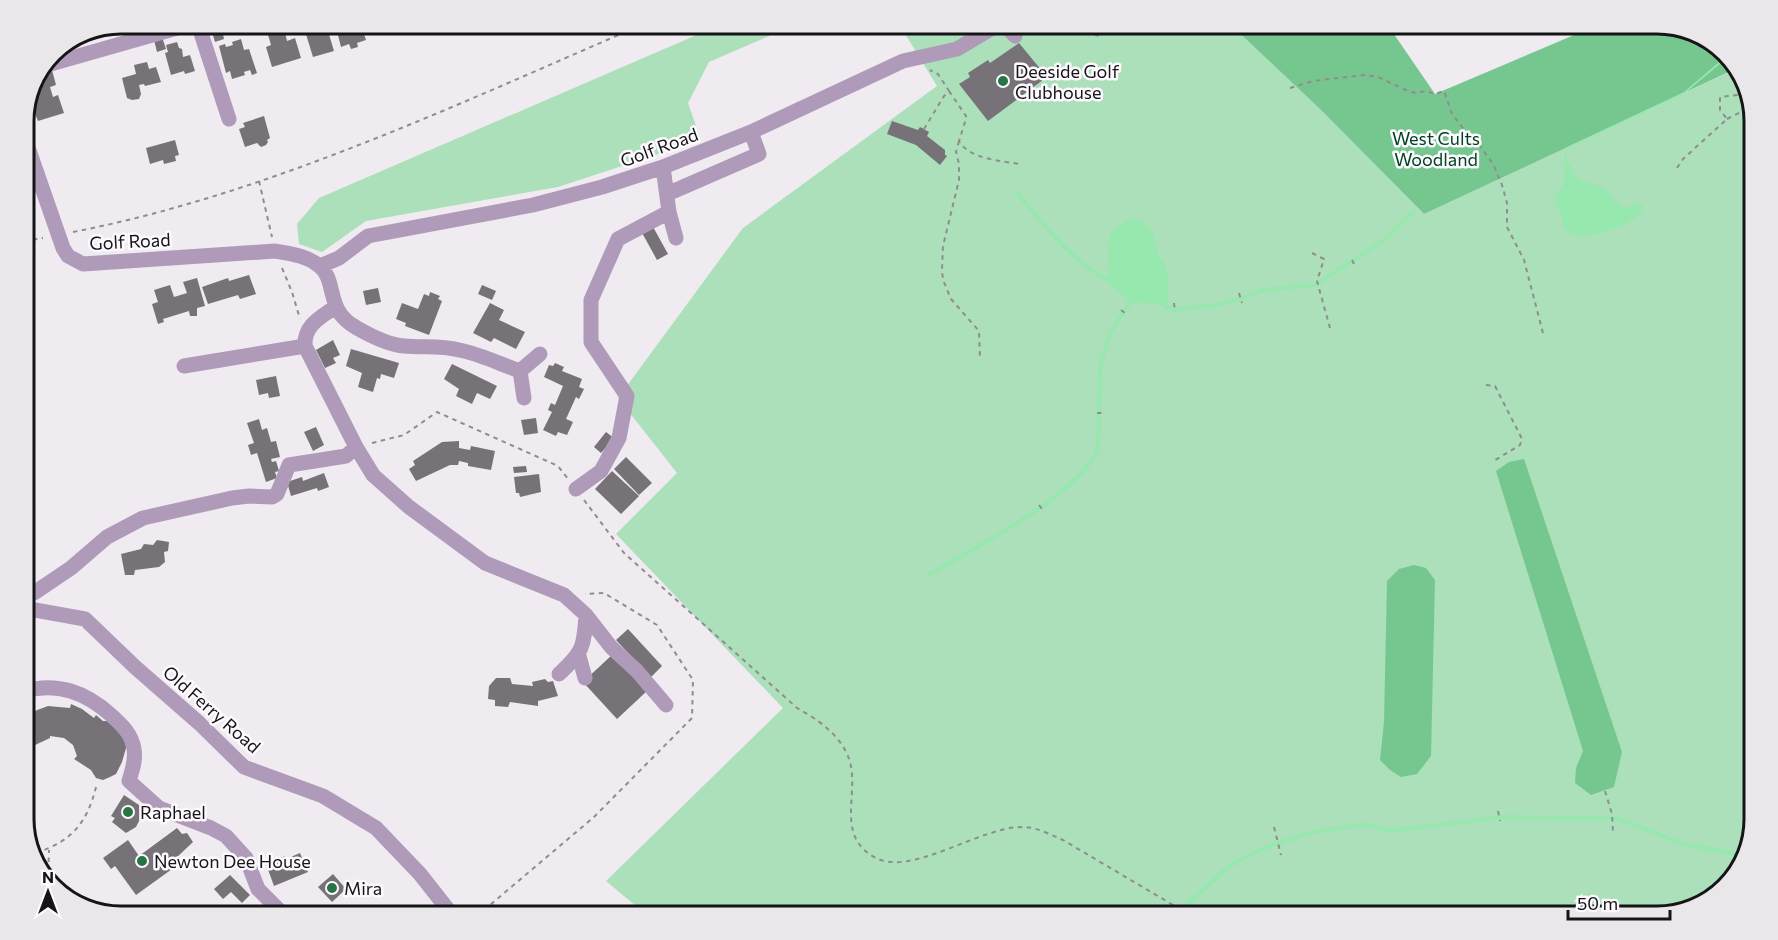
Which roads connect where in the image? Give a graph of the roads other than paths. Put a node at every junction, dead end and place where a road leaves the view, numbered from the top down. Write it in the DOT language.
graph roads {
  1 [pos="161,34"];
  2 [pos="201,34"];
  3 [pos="983,34"];
  4 [pos="59,62"];
  5 [pos="229,119"];
  6 [pos="751,132"];
  7 [pos="663,167"];
  8 [pos="35,168"];
  9 [pos="667,194"];
  10 [pos="669,212"];
  11 [pos="675,238"];
  12 [pos="320,266"];
  13 [pos="335,308"];
  14 [pos="306,339"];
  15 [pos="540,354"];
  16 [pos="184,366"];
  17 [pos="520,371"];
  18 [pos="524,398"];
  19 [pos="356,447"];
  20 [pos="576,489"];
  21 [pos="35,592"];
  22 [pos="35,610"];
  23 [pos="586,615"];
  24 [pos="579,656"];
  25 [pos="560,674"];
  26 [pos="585,678"];
  27 [pos="35,688"];
  28 [pos="666,705"];
  29 [pos="274,905"];
  30 [pos="444,905"];
  1 -- 4 [label="street"];
  2 -- 5 [label="street"];
  3 -- 6 [label="street, Golf Road"];
  6 -- 7 [label="street, Golf Road"];
  6 -- 9 [label="street"];
  7 -- 9 [label="street"];
  7 -- 12 [label="street, Golf Road"];
  8 -- 12 [label="street, Golf Road"];
  9 -- 10 [label="street"];
  10 -- 11 [label="street"];
  10 -- 20 [label="street"];
  12 -- 13 [label="street"];
  13 -- 14 [label="street"];
  13 -- 17 [label="street"];
  14 -- 16 [label="street"];
  14 -- 19 [label="street"];
  15 -- 17 [label="street"];
  17 -- 18 [label="street"];
  19 -- 21 [label="street"];
  19 -- 23 [label="street"];
  22 -- 30 [label="street, Old Ferry Road"];
  23 -- 24 [label="street"];
  23 -- 28 [label="street"];
  24 -- 25 [label="street"];
  24 -- 26 [label="street"];
  27 -- 29 [label="street"];
}
